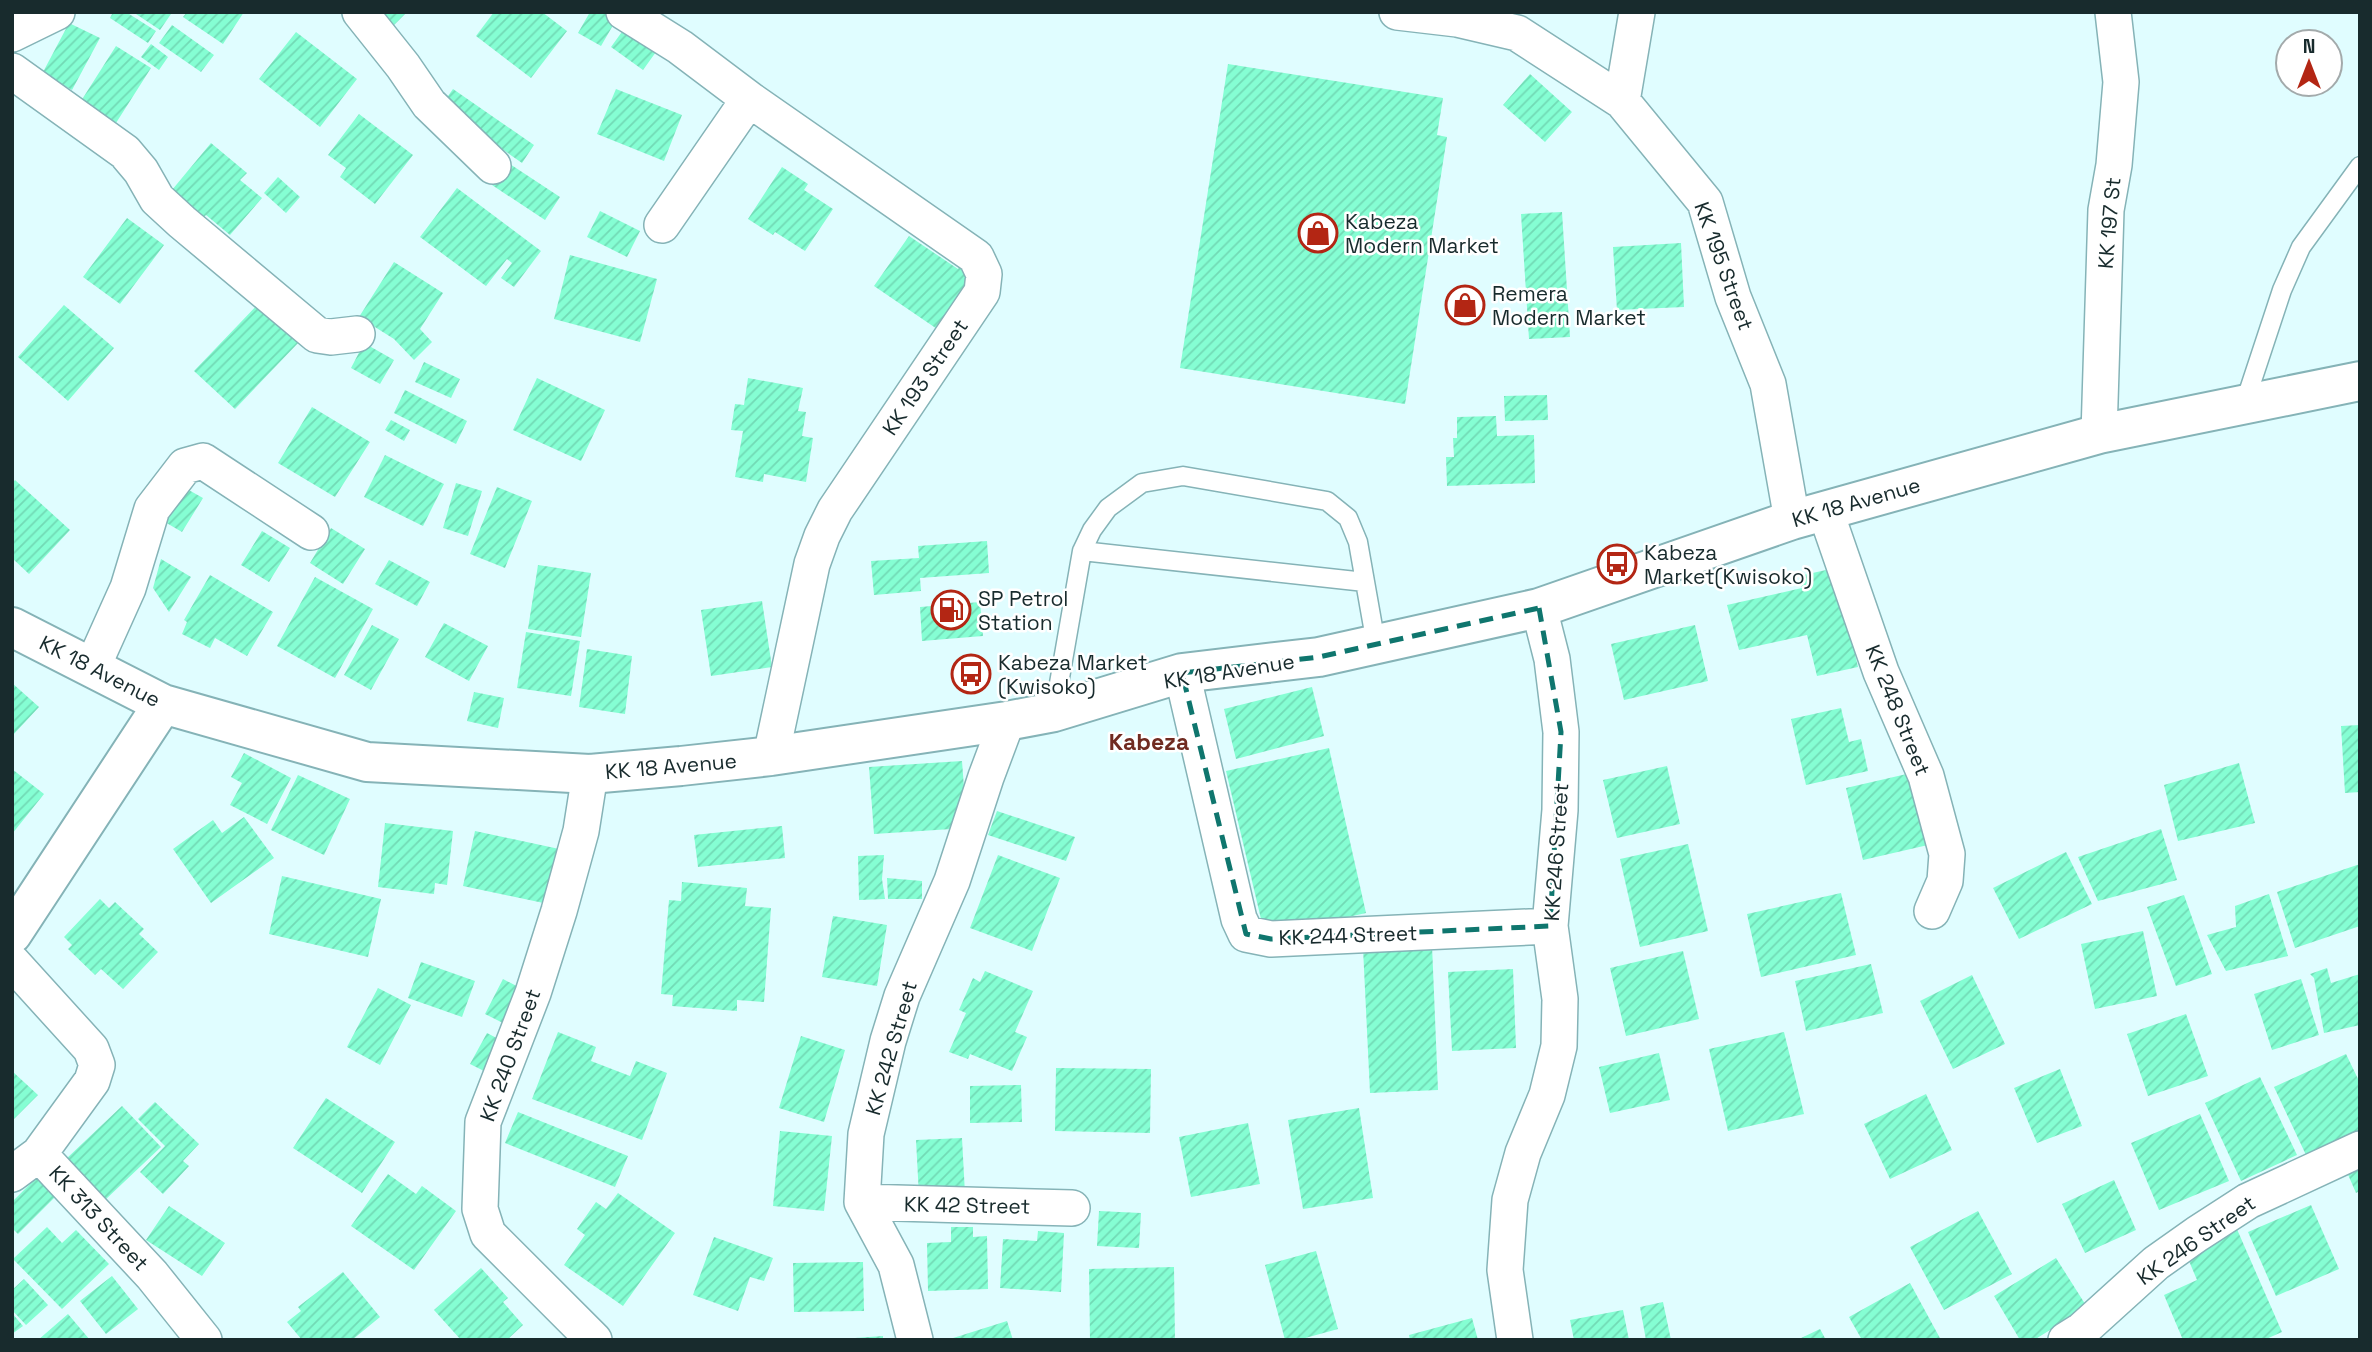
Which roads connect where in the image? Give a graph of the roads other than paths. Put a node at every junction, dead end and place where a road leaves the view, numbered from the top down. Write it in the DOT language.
graph roads {
  1 [pos="57,12"];
  2 [pos="360,12"];
  3 [pos="624,12"];
  4 [pos="1397,12"];
  5 [pos="1637,12"];
  6 [pos="2113,12"];
  7 [pos="1458,15"];
  8 [pos="12,34"];
  9 [pos="12,71"];
  10 [pos="749,99"];
  11 [pos="1622,100"];
  12 [pos="493,166"];
  13 [pos="2360,166"];
  14 [pos="662,225"];
  15 [pos="356,334"];
  16 [pos="2360,382"];
  17 [pos="2244,405"];
  18 [pos="2099,434"];
  19 [pos="1808,515"];
  20 [pos="311,532"];
  21 [pos="1082,551"];
  22 [pos="1365,582"];
  23 [pos="1539,608"];
  24 [pos="12,627"];
  25 [pos="1376,644"];
  26 [pos="92,668"];
  27 [pos="1182,673"];
  28 [pos="163,704"];
  29 [pos="1054,712"];
  30 [pos="1007,721"];
  31 [pos="771,756"];
  32 [pos="590,774"];
  33 [pos="1932,911"];
  34 [pos="1550,926"];
  35 [pos="12,934"];
  36 [pos="12,962"];
  37 [pos="2360,1149"];
  38 [pos="26,1164"];
  39 [pos="862,1202"];
  40 [pos="1072,1208"];
  41 [pos="2081,1337"];
  42 [pos="204,1340"];
  43 [pos="594,1340"];
  44 [pos="915,1340"];
  45 [pos="1516,1340"];
  1 -- 8 [label="street"];
  2 -- 12 [label="street"];
  3 -- 10 [label="street, KK 193 Street"];
  4 -- 7 [label="street, KK 195 Street"];
  5 -- 11 [label="street"];
  6 -- 18 [label="street, KK 197 St"];
  7 -- 11 [label="street, KK 195 Street"];
  9 -- 15 [label="street"];
  10 -- 14 [label="street"];
  10 -- 31 [label="street, KK 193 Street"];
  11 -- 19 [label="street, KK 195 Street"];
  13 -- 17 [label="lane"];
  16 -- 17 [label="main road, KK 18 Avenue"];
  17 -- 18 [label="main road, KK 18 Avenue"];
  18 -- 19 [label="main road, KK 18 Avenue"];
  19 -- 23 [label="main road, KK 18 Avenue"];
  19 -- 33 [label="street, KK 248 Street"];
  20 -- 26 [label="street"];
  21 -- 22 [label="lane"];
  21 -- 22 [label="lane"];
  21 -- 29 [label="lane"];
  22 -- 25 [label="lane"];
  23 -- 25 [label="main road, KK 18 Avenue"];
  23 -- 34 [label="street, KK 246 Street"];
  24 -- 26 [label="main road, KK 18 Avenue"];
  25 -- 27 [label="main road, KK 18 Avenue"];
  26 -- 28 [label="main road, KK 18 Avenue"];
  27 -- 29 [label="main road, KK 18 Avenue"];
  27 -- 34 [label="street, KK 244 Street"];
  28 -- 32 [label="main road, KK 18 Avenue"];
  28 -- 35 [label="main road"];
  29 -- 30 [label="main road, KK 18 Avenue"];
  30 -- 31 [label="main road, KK 18 Avenue"];
  30 -- 39 [label="street, KK 242 Street"];
  31 -- 32 [label="main road, KK 18 Avenue"];
  32 -- 43 [label="street, KK 240 Street"];
  34 -- 45 [label="street, KK 246 Street"];
  36 -- 38 [label="street, KK 313 Street"];
  37 -- 41 [label="street, KK 246 Street"];
  38 -- 42 [label="street, KK 313 Street"];
  39 -- 40 [label="street, KK 42 Street"];
  39 -- 44 [label="street"];
}
